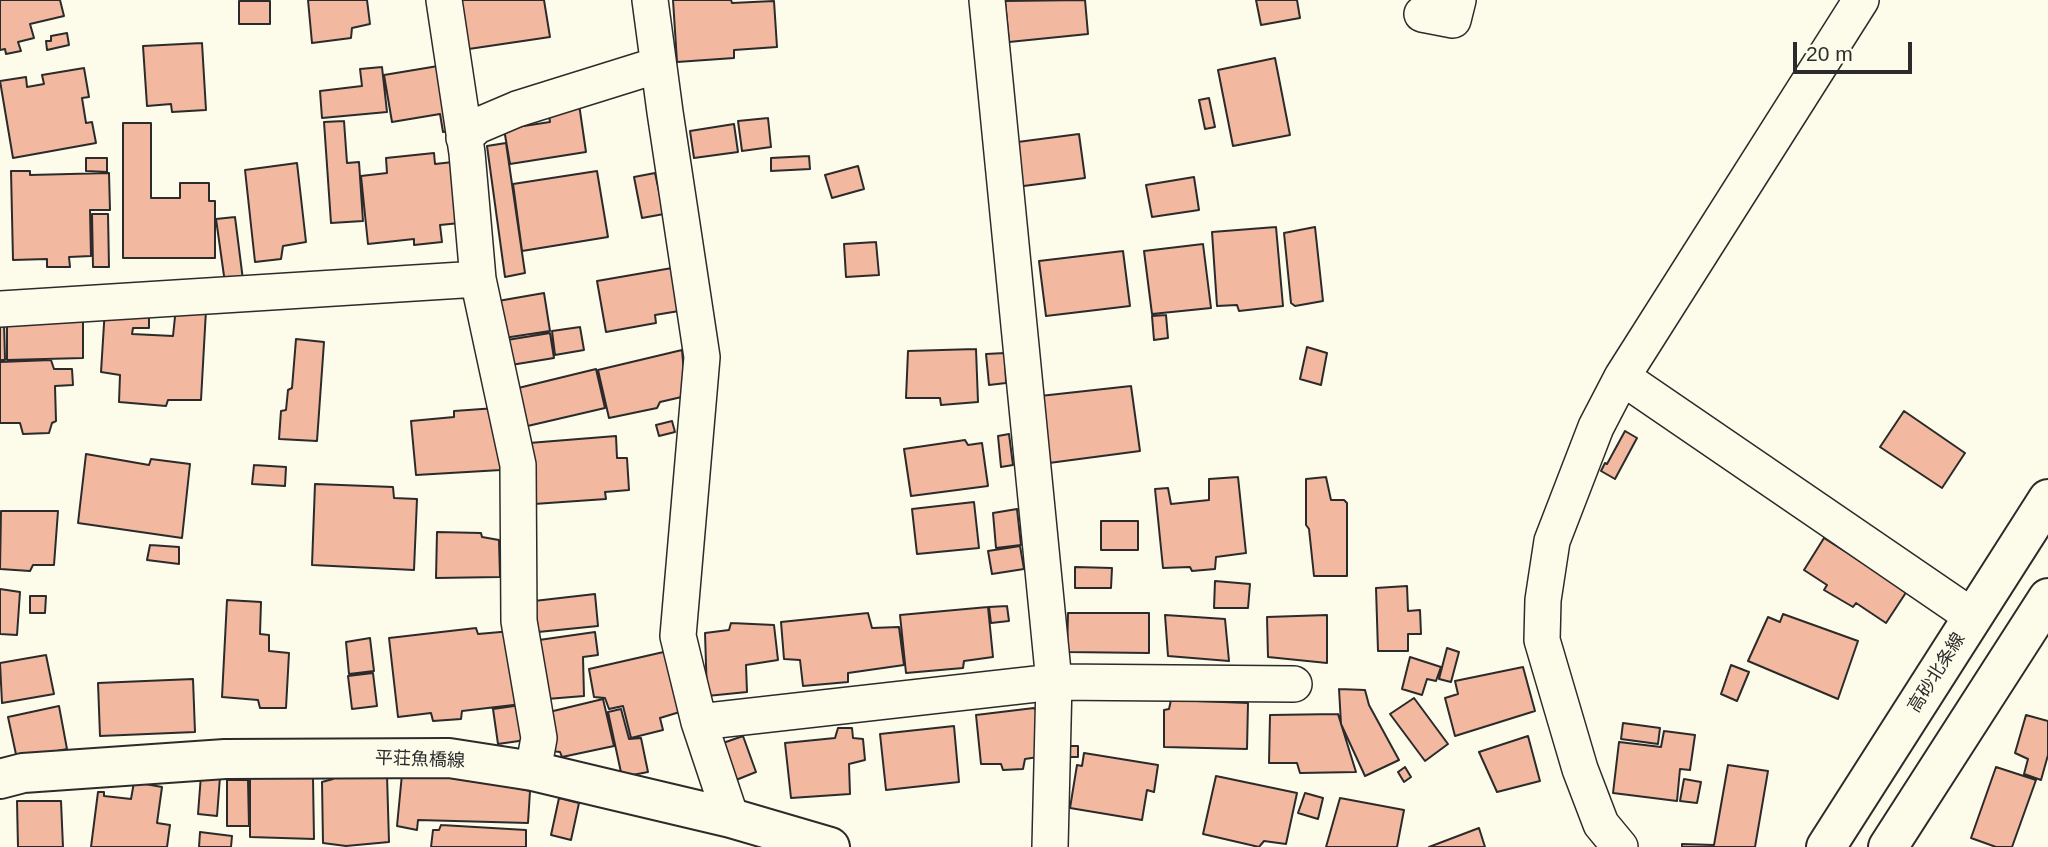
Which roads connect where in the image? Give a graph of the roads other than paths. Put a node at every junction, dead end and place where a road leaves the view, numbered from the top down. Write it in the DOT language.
graph roads {
  1 [pos="444,0"];
  2 [pos="650,0"];
  3 [pos="987,0"];
  4 [pos="1458,0"];
  5 [pos="1861,0"];
  6 [pos="1422,14"];
  7 [pos="658,65"];
  8 [pos="464,138"];
  9 [pos="478,279"];
  10 [pos="0,309"];
  11 [pos="1622,377"];
  12 [pos="2048,499"];
  13 [pos="2048,598"];
  14 [pos="1973,617"];
  15 [pos="1054,682"];
  16 [pos="1294,684"];
  17 [pos="699,722"];
  18 [pos="533,771"];
  19 [pos="0,779"];
  20 [pos="731,818"];
  21 [pos="830,847"];
  22 [pos="1050,847"];
  23 [pos="1620,847"];
  24 [pos="1826,847"];
  25 [pos="1888,847"];
  1 -- 8 [label="street"];
  2 -- 7 [label="street"];
  3 -- 15 [label="street"];
  4 -- 6 [label="street"];
  5 -- 11 [label="street"];
  7 -- 8 [label="street"];
  7 -- 17 [label="street"];
  8 -- 9 [label="street"];
  9 -- 10 [label="street"];
  9 -- 18 [label="street"];
  11 -- 14 [label="street"];
  11 -- 23 [label="street"];
  12 -- 14 [label="main road, 高砂北条線"];
  13 -- 25 [label="main road"];
  14 -- 24 [label="main road, 高砂北条線"];
  15 -- 16 [label="street"];
  15 -- 17 [label="street"];
  15 -- 22 [label="street"];
  17 -- 20 [label="street"];
  18 -- 19 [label="main road, 平荘魚橋線"];
  18 -- 20 [label="main road, 平荘魚橋線"];
  20 -- 21 [label="main road, 平荘魚橋線"];
}
